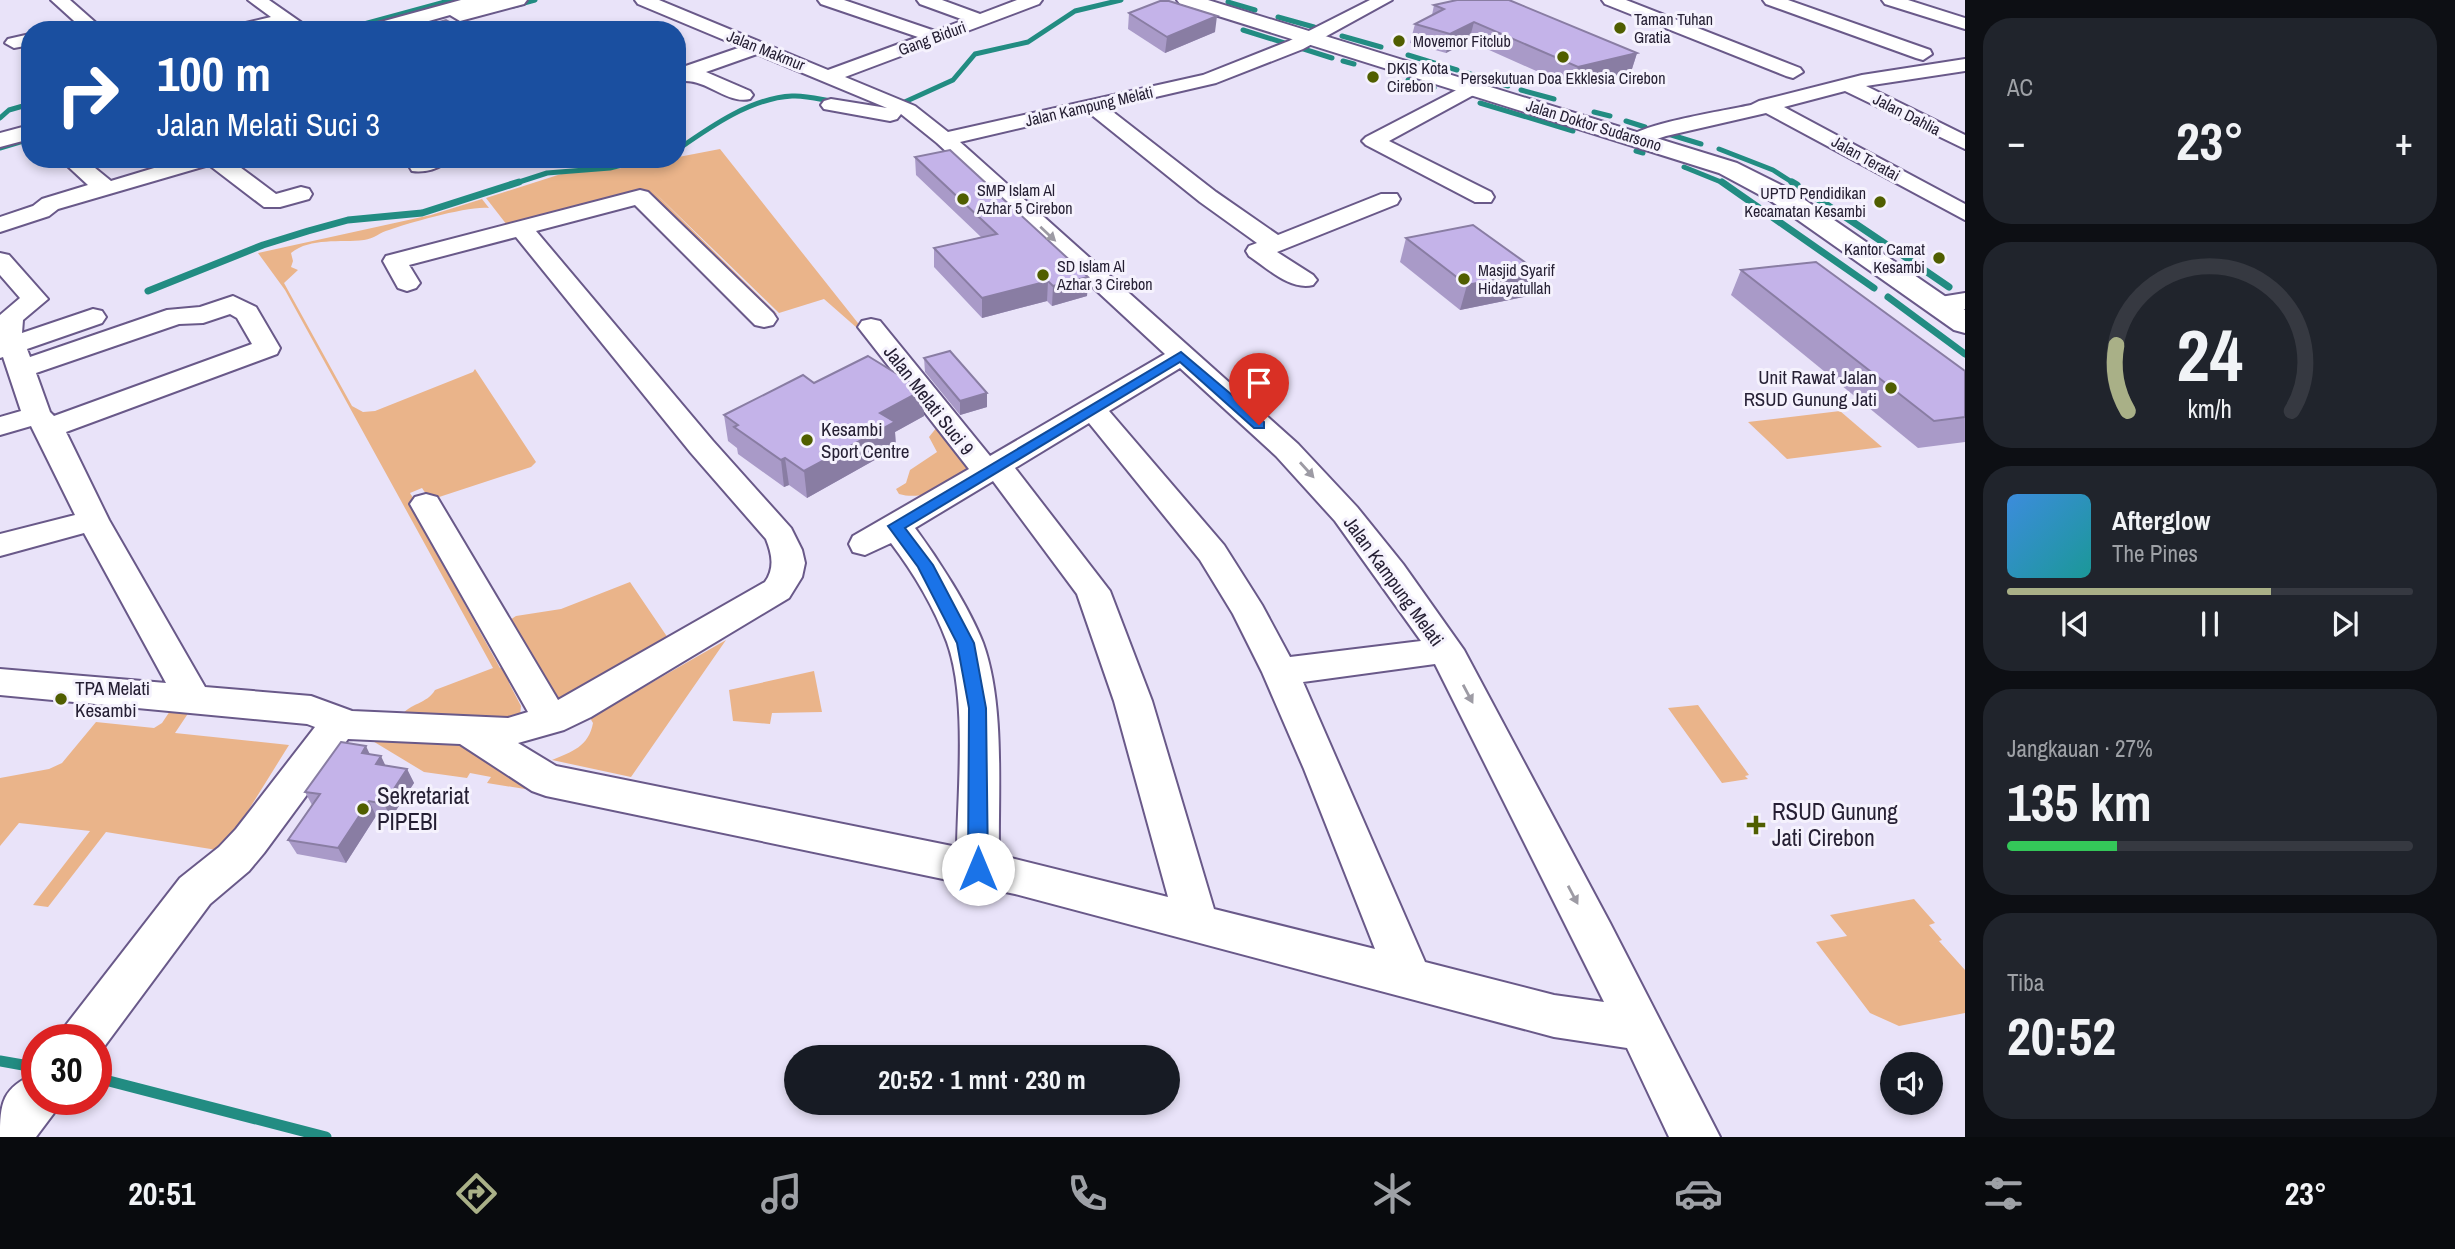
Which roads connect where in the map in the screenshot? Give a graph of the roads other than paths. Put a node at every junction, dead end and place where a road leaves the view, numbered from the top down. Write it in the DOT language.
graph roads {
  1 [pos="60,0"];
  2 [pos="257,0"];
  3 [pos="484,0"];
  4 [pos="517,0"];
  5 [pos="679,0"];
  6 [pos="827,0"];
  7 [pos="926,0"];
  8 [pos="1031,0"];
  9 [pos="1187,0"];
  10 [pos="1383,0"];
  11 [pos="1611,0"];
  12 [pos="1772,0"];
  13 [pos="1891,0"];
  14 [pos="1908,0"];
  15 [pos="652,3"];
  16 [pos="286,18"];
  17 [pos="1965,18"];
  18 [pos="981,20"];
  19 [pos="83,21"];
  20 [pos="274,21"];
  21 [pos="290,21"];
  22 [pos="406,21"];
  23 [pos="441,21"];
  24 [pos="698,23"];
  25 [pos="1965,24"];
  26 [pos="686,27"];
  27 [pos="936,37"];
  28 [pos="1299,43"];
  29 [pos="758,47"];
  30 [pos="1927,62"];
  31 [pos="1965,65"];
  32 [pos="1794,72"];
  33 [pos="686,73"];
  34 [pos="686,75"];
  35 [pos="830,76"];
  36 [pos="1849,85"];
  37 [pos="1965,87"];
  38 [pos="1472,88"];
  39 [pos="743,95"];
  40 [pos="888,100"];
  41 [pos="831,105"];
  42 [pos="1766,105"];
  43 [pos="1093,106"];
  44 [pos="909,111"];
  45 [pos="21,125"];
  46 [pos="0,131"];
  47 [pos="21,134"];
  48 [pos="944,139"];
  49 [pos="1638,139"];
  50 [pos="0,140"];
  51 [pos="1965,143"];
  52 [pos="83,168"];
  53 [pos="177,168"];
  54 [pos="227,168"];
  55 [pos="109,188"];
  56 [pos="301,194"];
  57 [pos="1483,197"];
  58 [pos="1389,199"];
  59 [pos="1965,213"];
  60 [pos="0,226"];
  61 [pos="520,228"];
  62 [pos="1275,244"];
  63 [pos="0,260"];
  64 [pos="1304,280"];
  65 [pos="407,283"];
  66 [pos="1951,303"];
  67 [pos="93,317"];
  68 [pos="764,318"];
  69 [pos="1965,324"];
  70 [pos="872,327"];
  71 [pos="11,355"];
  72 [pos="1181,356"];
  73 [pos="1094,411"];
  74 [pos="43,422"];
  75 [pos="0,426"];
  76 [pos="992,469"];
  77 [pos="426,504"];
  78 [pos="93,520"];
  79 [pos="896,526"];
  80 [pos="865,544"];
  81 [pos="0,545"];
  82 [pos="1446,650"];
  83 [pos="1280,671"];
  84 [pos="0,682"];
  85 [pos="193,699"];
  86 [pos="551,720"];
  87 [pos="340,722"];
  88 [pos="470,732"];
  89 [pos="978,869"];
  90 [pos="1197,923"];
  91 [pos="1409,978"];
  92 [pos="94,1024"];
  93 [pos="1641,1030"];
  94 [pos="22,1115"];
  95 [pos="5,1137"];
  96 [pos="1695,1137"];
  1 -- 19 [label="street"];
  2 -- 16 [label="street"];
  3 -- 22 [label="street"];
  4 -- 23 [label="street"];
  5 -- 15 [label="street"];
  6 -- 27 [label="street"];
  7 -- 18 [label="street"];
  8 -- 18 [label="street, Gang Biduri"];
  9 -- 28 [label="street, Jalan Doktor Sudarsono"];
  10 -- 28 [label="street, Jalan Kampung Melati"];
  11 -- 32 [label="street"];
  12 -- 30 [label="street"];
  13 -- 25 [label="street"];
  14 -- 17 [label="street"];
  15 -- 24 [label="street, Jalan Makmur"];
  16 -- 20 [label="street"];
  16 -- 21 [label="street"];
  18 -- 27 [label="street, Gang Biduri"];
  24 -- 26 [label="street"];
  24 -- 29 [label="street, Jalan Makmur"];
  27 -- 35 [label="street, Gang Biduri"];
  28 -- 38 [label="street, Jalan Doktor Sudarsono"];
  28 -- 43 [label="street, Jalan Kampung Melati"];
  29 -- 33 [label="street"];
  29 -- 35 [label="street, Jalan Makmur"];
  30 -- 31 [label="street"];
  30 -- 36 [label="street"];
  30 -- 37 [label="street"];
  34 -- 39 [label="street"];
  35 -- 40 [label="street, Jalan Makmur"];
  36 -- 42 [label="street"];
  36 -- 51 [label="street, Jalan Dahlia"];
  38 -- 49 [label="street, Jalan Doktor Sudarsono"];
  38 -- 57 [label="street"];
  40 -- 44 [label="street, Jalan Kampung Melati"];
  41 -- 44 [label="street"];
  42 -- 49 [label="street"];
  42 -- 59 [label="street, Jalan Teratai"];
  43 -- 48 [label="street, Jalan Kampung Melati"];
  43 -- 62 [label="street"];
  44 -- 48 [label="street, Jalan Kampung Melati"];
  45 -- 46 [label="street"];
  47 -- 50 [label="street"];
  48 -- 72 [label="street, Jalan Kampung Melati, one-way"];
  49 -- 66 [label="street, Jalan Doktor Sudarsono"];
  52 -- 55 [label="street"];
  53 -- 55 [label="street"];
  54 -- 56 [label="street"];
  55 -- 60 [label="street"];
  58 -- 62 [label="street"];
  61 -- 65 [label="street"];
  61 -- 68 [label="street"];
  61 -- 86 [label="street"];
  62 -- 64 [label="street"];
  63 -- 71 [label="street"];
  66 -- 69 [label="street, Jalan Doktor Sudarsono"];
  67 -- 71 [label="street"];
  70 -- 76 [label="street, Jalan Melati Suci 9"];
  71 -- 74 [label="street"];
  71 -- 74 [label="street"];
  72 -- 73 [label="street"];
  72 -- 82 [label="street, Jalan Kampung Melati, one-way"];
  73 -- 76 [label="street"];
  73 -- 83 [label="street"];
  74 -- 75 [label="street"];
  74 -- 78 [label="street"];
  76 -- 79 [label="street"];
  76 -- 90 [label="street, Jalan Melati Suci 9"];
  77 -- 86 [label="street"];
  78 -- 81 [label="street"];
  78 -- 85 [label="street"];
  79 -- 80 [label="street"];
  79 -- 89 [label="street"];
  82 -- 83 [label="street"];
  82 -- 93 [label="street, Jalan Kampung Melati, one-way"];
  83 -- 91 [label="street"];
  84 -- 85 [label="street"];
  85 -- 87 [label="street"];
  86 -- 88 [label="street"];
  87 -- 88 [label="street"];
  87 -- 92 [label="street"];
  88 -- 89 [label="street"];
  89 -- 90 [label="street"];
  90 -- 91 [label="street"];
  91 -- 93 [label="street"];
  93 -- 96 [label="street, Jalan Kampung Melati"];
  94 -- 95 [label="street"];
}
